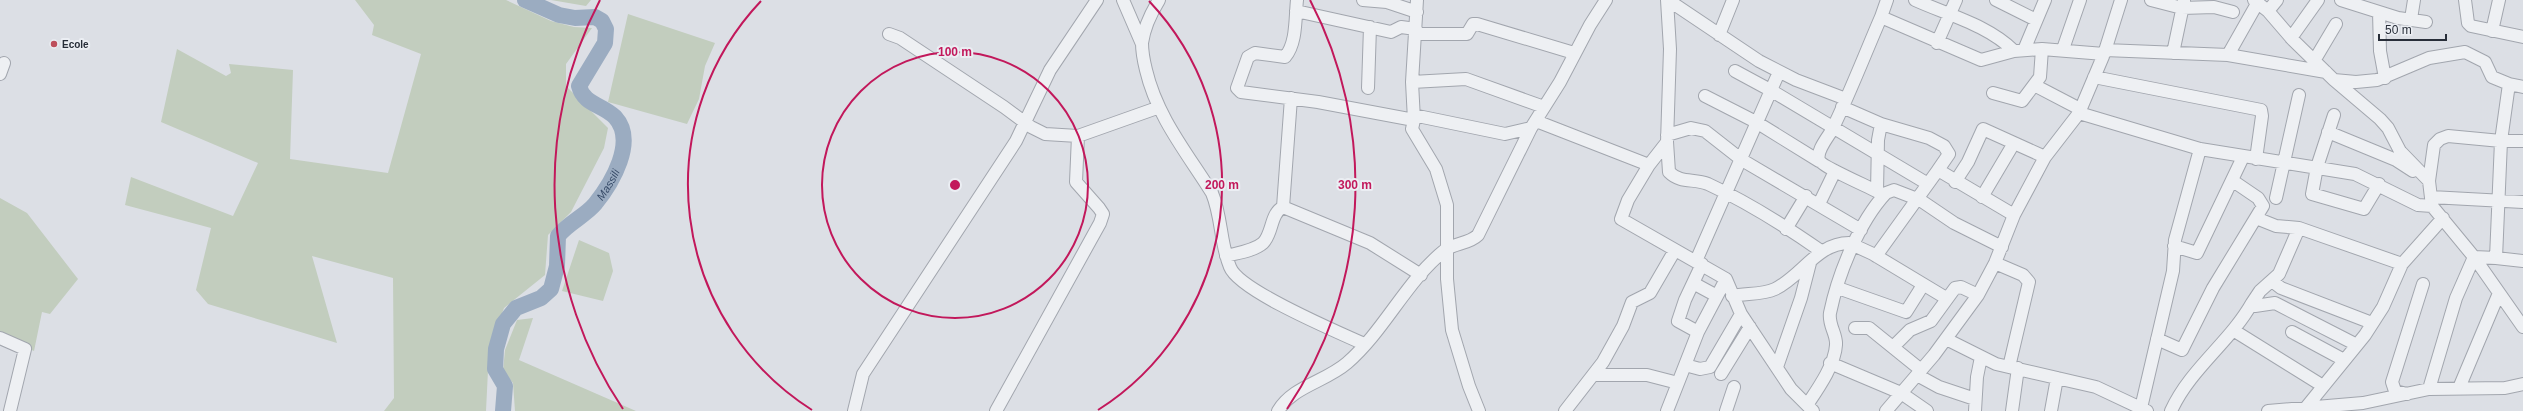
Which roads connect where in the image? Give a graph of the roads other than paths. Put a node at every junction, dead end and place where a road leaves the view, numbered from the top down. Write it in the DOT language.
graph roads {
  1 [pos="1097,0"];
  2 [pos="1123,0"];
  3 [pos="1158,0"];
  4 [pos="1363,0"];
  5 [pos="1606,0"];
  6 [pos="1667,0"];
  7 [pos="1733,0"];
  8 [pos="1887,0"];
  9 [pos="1915,0"];
  10 [pos="1956,0"];
  11 [pos="1996,0"];
  12 [pos="2045,0"];
  13 [pos="2080,0"];
  14 [pos="2121,0"];
  15 [pos="2151,0"];
  16 [pos="2277,0"];
  17 [pos="2318,0"];
  18 [pos="2341,0"];
  19 [pos="2414,0"];
  20 [pos="2465,0"];
  21 [pos="2499,0"];
  22 [pos="2256,1"];
  23 [pos="2183,4"];
  24 [pos="1296,5"];
  25 [pos="1417,6"];
  26 [pos="2374,7"];
  27 [pos="2268,11"];
  28 [pos="2233,12"];
  29 [pos="1950,15"];
  30 [pos="1881,17"];
  31 [pos="2411,19"];
  32 [pos="2036,20"];
  33 [pos="2426,22"];
  34 [pos="2336,24"];
  35 [pos="1370,27"];
  36 [pos="1416,31"];
  37 [pos="2492,31"];
  38 [pos="889,34"];
  39 [pos="1719,35"];
  40 [pos="2523,37"];
  41 [pos="2291,38"];
  42 [pos="1937,43"];
  43 [pos="1142,44"];
  44 [pos="2042,49"];
  45 [pos="2063,50"];
  46 [pos="2019,51"];
  47 [pos="2105,52"];
  48 [pos="1574,53"];
  49 [pos="2173,53"];
  50 [pos="2228,55"];
  51 [pos="2314,61"];
  52 [pos="1735,71"];
  53 [pos="1780,72"];
  54 [pos="2330,76"];
  55 [pos="2094,77"];
  56 [pos="2385,78"];
  57 [pos="1412,82"];
  58 [pos="2509,84"];
  59 [pos="2034,85"];
  60 [pos="2523,87"];
  61 [pos="1368,88"];
  62 [pos="1772,91"];
  63 [pos="1993,93"];
  64 [pos="2299,95"];
  65 [pos="1705,96"];
  66 [pos="1291,98"];
  67 [pos="1844,103"];
  68 [pos="1544,107"];
  69 [pos="1158,108"];
  70 [pos="2080,111"];
  71 [pos="2334,115"];
  72 [pos="1414,118"];
  73 [pos="1756,122"];
  74 [pos="1025,123"];
  75 [pos="1534,124"];
  76 [pos="1881,124"];
  77 [pos="1832,128"];
  78 [pos="2328,132"];
  79 [pos="1078,136"];
  80 [pos="1667,139"];
  81 [pos="2501,141"];
  82 [pos="2523,141"];
  83 [pos="2014,143"];
  84 [pos="2200,149"];
  85 [pos="1877,153"];
  86 [pos="2045,157"];
  87 [pos="2243,157"];
  88 [pos="2256,159"];
  89 [pos="1742,160"];
  90 [pos="1819,161"];
  91 [pos="2285,163"];
  92 [pos="1649,165"];
  93 [pos="2317,167"];
  94 [pos="1938,170"];
  95 [pos="1835,171"];
  96 [pos="2233,181"];
  97 [pos="2429,181"];
  98 [pos="1955,182"];
  99 [pos="1928,184"];
  100 [pos="2379,184"];
  101 [pos="1727,193"];
  102 [pos="1881,193"];
  103 [pos="1806,196"];
  104 [pos="1982,197"];
  105 [pos="2276,198"];
  106 [pos="1917,199"];
  107 [pos="2500,200"];
  108 [pos="2432,201"];
  109 [pos="2523,202"];
  110 [pos="1819,204"];
  111 [pos="1283,207"];
  112 [pos="2014,216"];
  113 [pos="2256,218"];
  114 [pos="2443,218"];
  115 [pos="2299,228"];
  116 [pos="1786,229"];
  117 [pos="1861,230"];
  118 [pos="1853,244"];
  119 [pos="2174,246"];
  120 [pos="2002,247"];
  121 [pos="1446,249"];
  122 [pos="1675,250"];
  123 [pos="1821,251"];
  124 [pos="1226,256"];
  125 [pos="1876,256"];
  126 [pos="2474,257"];
  127 [pos="2496,258"];
  128 [pos="2523,261"];
  129 [pos="1699,263"];
  130 [pos="1810,263"];
  131 [pos="1995,263"];
  132 [pos="2402,264"];
  133 [pos="1421,275"];
  134 [pos="1726,280"];
  135 [pos="2272,281"];
  136 [pos="1693,283"];
  137 [pos="1923,284"];
  138 [pos="2423,284"];
  139 [pos="1838,288"];
  140 [pos="2499,293"];
  141 [pos="1978,295"];
  142 [pos="1717,296"];
  143 [pos="1732,296"];
  144 [pos="1946,298"];
  145 [pos="2252,303"];
  146 [pos="1741,314"];
  147 [pos="2372,323"];
  148 [pos="1750,327"];
  149 [pos="2523,327"];
  150 [pos="1855,328"];
  151 [pos="2233,330"];
  152 [pos="1698,332"];
  153 [pos="2292,332"];
  154 [pos="0,338"];
  155 [pos="1946,339"];
  156 [pos="2157,340"];
  157 [pos="1364,344"];
  158 [pos="2357,345"];
  159 [pos="1893,347"];
  160 [pos="1981,357"];
  161 [pos="2344,360"];
  162 [pos="1830,363"];
  163 [pos="1685,365"];
  164 [pos="1777,366"];
  165 [pos="2014,368"];
  166 [pos="1919,372"];
  167 [pos="1721,374"];
  168 [pos="1593,376"];
  169 [pos="2057,378"];
  170 [pos="1678,383"];
  171 [pos="2523,384"];
  172 [pos="2324,386"];
  173 [pos="1734,387"];
  174 [pos="2459,388"];
  175 [pos="2429,389"];
  176 [pos="1901,393"];
  177 [pos="2408,395"];
  178 [pos="1975,399"];
  179 [pos="2362,407"];
  180 [pos="1809,409"];
  181 [pos="2305,409"];
  182 [pos="2144,410"];
  183 [pos="10,411"];
  184 [pos="854,411"];
  185 [pos="996,411"];
  186 [pos="1278,411"];
  187 [pos="1479,411"];
  188 [pos="1565,411"];
  189 [pos="1667,411"];
  190 [pos="1726,411"];
  191 [pos="1886,411"];
  192 [pos="1927,411"];
  193 [pos="1975,411"];
  194 [pos="2012,411"];
  195 [pos="2051,411"];
  196 [pos="2171,411"];
  197 [pos="2268,411"];
  1 -- 74 [label="street"];
  2 -- 43 [label="street"];
  3 -- 43 [label="street"];
  4 -- 25 [label="street"];
  5 -- 48 [label="street"];
  6 -- 39 [label="street"];
  6 -- 80 [label="street"];
  7 -- 39 [label="street"];
  8 -- 30 [label="street"];
  9 -- 29 [label="street"];
  10 -- 29 [label="street"];
  11 -- 32 [label="street"];
  12 -- 32 [label="street"];
  13 -- 45 [label="street"];
  14 -- 47 [label="street"];
  15 -- 23 [label="street"];
  16 -- 27 [label="street"];
  17 -- 41 [label="street"];
  18 -- 26 [label="street"];
  19 -- 31 [label="street"];
  20 -- 37 [label="street"];
  21 -- 37 [label="street"];
  22 -- 27 [label="street"];
  22 -- 50 [label="street"];
  23 -- 28 [label="street"];
  23 -- 49 [label="street"];
  24 -- 35 [label="street"];
  24 -- 66 [label="street"];
  25 -- 36 [label="street"];
  26 -- 31 [label="street"];
  26 -- 56 [label="street"];
  27 -- 41 [label="street"];
  29 -- 42 [label="street"];
  29 -- 46 [label="street"];
  30 -- 42 [label="street"];
  30 -- 67 [label="street"];
  31 -- 33 [label="street"];
  32 -- 46 [label="street"];
  34 -- 51 [label="street"];
  35 -- 36 [label="street"];
  35 -- 61 [label="street"];
  36 -- 48 [label="street"];
  36 -- 57 [label="street"];
  37 -- 40 [label="street"];
  38 -- 74 [label="street"];
  39 -- 53 [label="street"];
  41 -- 51 [label="street"];
  42 -- 46 [label="street"];
  43 -- 69 [label="street"];
  44 -- 45 [label="street"];
  44 -- 46 [label="street"];
  44 -- 59 [label="street"];
  45 -- 47 [label="street"];
  47 -- 49 [label="street"];
  47 -- 55 [label="street"];
  48 -- 68 [label="street"];
  49 -- 50 [label="street"];
  50 -- 54 [label="street"];
  51 -- 54 [label="street"];
  52 -- 62 [label="street"];
  53 -- 62 [label="street"];
  53 -- 67 [label="street"];
  54 -- 56 [label="street"];
  54 -- 97 [label="street"];
  55 -- 70 [label="street"];
  55 -- 88 [label="street"];
  56 -- 58 [label="street"];
  57 -- 68 [label="street"];
  57 -- 72 [label="street"];
  58 -- 60 [label="street"];
  58 -- 81 [label="street"];
  59 -- 63 [label="street"];
  59 -- 70 [label="street"];
  62 -- 73 [label="street"];
  62 -- 77 [label="street"];
  64 -- 91 [label="street"];
  65 -- 73 [label="street"];
  66 -- 72 [label="street"];
  66 -- 111 [label="street"];
  67 -- 76 [label="street"];
  67 -- 77 [label="street"];
  68 -- 75 [label="street"];
  69 -- 79 [label="street"];
  69 -- 124 [label="street"];
  70 -- 84 [label="street"];
  70 -- 86 [label="street"];
  71 -- 78 [label="street"];
  72 -- 75 [label="street"];
  72 -- 121 [label="street"];
  73 -- 89 [label="street"];
  73 -- 90 [label="street"];
  74 -- 79 [label="street"];
  74 -- 184 [label="street"];
  75 -- 92 [label="street"];
  75 -- 121 [label="street"];
  76 -- 85 [label="street"];
  76 -- 94 [label="street"];
  77 -- 85 [label="street"];
  77 -- 90 [label="street"];
  78 -- 93 [label="street"];
  78 -- 97 [label="street"];
  79 -- 185 [label="street"];
  80 -- 89 [label="street"];
  80 -- 92 [label="street"];
  80 -- 101 [label="street"];
  81 -- 82 [label="street"];
  81 -- 97 [label="street"];
  81 -- 107 [label="street"];
  83 -- 86 [label="street"];
  83 -- 98 [label="street"];
  83 -- 104 [label="street"];
  84 -- 87 [label="street"];
  84 -- 119 [label="street"];
  85 -- 99 [label="street"];
  85 -- 102 [label="street"];
  86 -- 112 [label="street"];
  87 -- 88 [label="street"];
  87 -- 96 [label="street"];
  88 -- 91 [label="street"];
  89 -- 101 [label="street"];
  89 -- 103 [label="street"];
  90 -- 95 [label="street"];
  91 -- 93 [label="street"];
  91 -- 105 [label="street"];
  92 -- 122 [label="street"];
  93 -- 100 [label="street"];
  93 -- 100 [label="street"];
  94 -- 98 [label="street"];
  94 -- 99 [label="street"];
  95 -- 102 [label="street"];
  95 -- 110 [label="street"];
  96 -- 113 [label="street"];
  96 -- 119 [label="street"];
  97 -- 108 [label="street"];
  98 -- 104 [label="street"];
  99 -- 106 [label="street"];
  100 -- 108 [label="street"];
  101 -- 116 [label="street"];
  101 -- 129 [label="street"];
  102 -- 106 [label="street"];
  102 -- 117 [label="street"];
  103 -- 110 [label="street"];
  103 -- 116 [label="street"];
  104 -- 112 [label="street"];
  106 -- 120 [label="street"];
  106 -- 125 [label="street"];
  107 -- 108 [label="street"];
  107 -- 109 [label="street"];
  107 -- 127 [label="street"];
  108 -- 114 [label="street"];
  110 -- 117 [label="street"];
  111 -- 124 [label="street"];
  111 -- 133 [label="street"];
  112 -- 120 [label="street"];
  113 -- 115 [label="street"];
  113 -- 156 [label="street"];
  114 -- 126 [label="street"];
  114 -- 132 [label="street"];
  115 -- 132 [label="street"];
  115 -- 135 [label="street"];
  116 -- 123 [label="street"];
  117 -- 118 [label="street"];
  118 -- 123 [label="street"];
  118 -- 125 [label="street"];
  118 -- 139 [label="street"];
  119 -- 156 [label="street"];
  120 -- 131 [label="street"];
  121 -- 133 [label="street"];
  121 -- 187 [label="street"];
  122 -- 129 [label="street"];
  122 -- 168 [label="street"];
  123 -- 130 [label="street"];
  124 -- 157 [label="street"];
  125 -- 137 [label="street"];
  126 -- 127 [label="street"];
  126 -- 140 [label="street"];
  126 -- 175 [label="street"];
  127 -- 128 [label="street"];
  129 -- 134 [label="street"];
  129 -- 136 [label="street"];
  130 -- 143 [label="street"];
  130 -- 164 [label="street"];
  131 -- 141 [label="street"];
  131 -- 165 [label="street"];
  132 -- 147 [label="street"];
  133 -- 157 [label="street"];
  134 -- 142 [label="street"];
  134 -- 143 [label="street"];
  135 -- 145 [label="street"];
  135 -- 147 [label="street"];
  136 -- 142 [label="street"];
  136 -- 152 [label="street"];
  137 -- 139 [label="street"];
  137 -- 144 [label="street"];
  138 -- 177 [label="street"];
  139 -- 162 [label="street"];
  140 -- 149 [label="street"];
  140 -- 174 [label="street"];
  141 -- 144 [label="street"];
  141 -- 155 [label="street"];
  142 -- 152 [label="street"];
  143 -- 146 [label="street"];
  144 -- 159 [label="street"];
  145 -- 151 [label="street"];
  145 -- 158 [label="street"];
  146 -- 148 [label="street"];
  146 -- 163 [label="street"];
  147 -- 158 [label="street"];
  148 -- 164 [label="street"];
  148 -- 167 [label="street"];
  150 -- 159 [label="street"];
  151 -- 172 [label="street"];
  151 -- 196 [label="street"];
  152 -- 163 [label="street"];
  153 -- 161 [label="street"];
  154 -- 183 [label="street"];
  155 -- 160 [label="street"];
  155 -- 166 [label="street"];
  156 -- 182 [label="street"];
  157 -- 186 [label="street"];
  158 -- 161 [label="street"];
  159 -- 166 [label="street"];
  160 -- 165 [label="street"];
  160 -- 178 [label="street"];
  161 -- 172 [label="street"];
  162 -- 176 [label="street"];
  162 -- 180 [label="street"];
  163 -- 170 [label="street"];
  164 -- 180 [label="street"];
  165 -- 169 [label="street"];
  165 -- 194 [label="street"];
  166 -- 176 [label="street"];
  166 -- 178 [label="street"];
  168 -- 170 [label="street"];
  168 -- 188 [label="street"];
  169 -- 182 [label="street"];
  169 -- 195 [label="street"];
  170 -- 189 [label="street"];
  171 -- 174 [label="street"];
  172 -- 181 [label="street"];
  173 -- 190 [label="street"];
  174 -- 175 [label="street"];
  175 -- 177 [label="street"];
  176 -- 191 [label="street"];
  176 -- 192 [label="street"];
  177 -- 179 [label="street"];
  178 -- 193 [label="street"];
  179 -- 181 [label="street"];
  181 -- 197 [label="street"];
}
